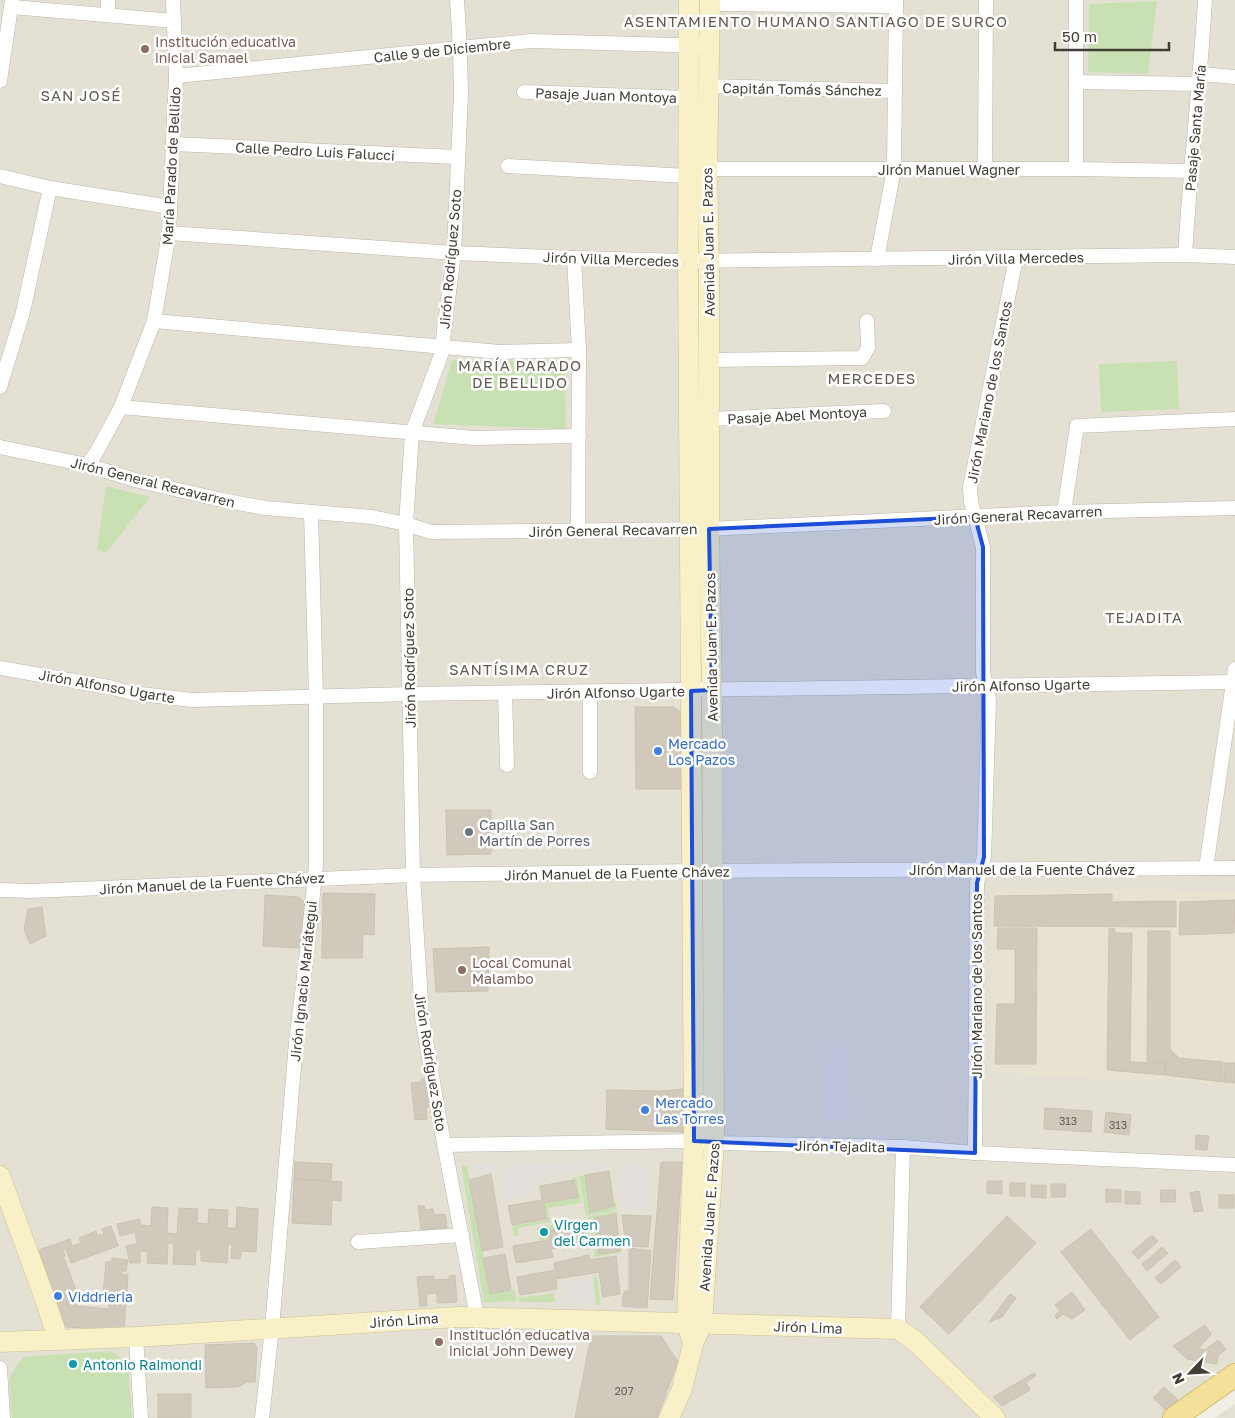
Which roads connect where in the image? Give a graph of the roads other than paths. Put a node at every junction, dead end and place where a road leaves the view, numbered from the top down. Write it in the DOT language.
graph roads {
  1 [pos="108,0"];
  2 [pos="173,0"];
  3 [pos="457,0"];
  4 [pos="689,0"];
  5 [pos="986,0"];
  6 [pos="1076,0"];
  7 [pos="1204,0"];
  8 [pos="710,2"];
  9 [pos="12,3"];
  10 [pos="896,3"];
  11 [pos="108,15"];
  12 [pos="174,21"];
  13 [pos="688,46"];
  14 [pos="709,46"];
  15 [pos="460,48"];
  16 [pos="176,76"];
  17 [pos="1235,77"];
  18 [pos="1200,79"];
  19 [pos="0,82"];
  20 [pos="1076,82"];
  21 [pos="708,86"];
  22 [pos="895,91"];
  23 [pos="524,92"];
  24 [pos="688,98"];
  25 [pos="173,144"];
  26 [pos="457,157"];
  27 [pos="508,166"];
  28 [pos="707,169"];
  29 [pos="894,169"];
  30 [pos="985,169"];
  31 [pos="1076,169"];
  32 [pos="1191,171"];
  33 [pos="0,176"];
  34 [pos="688,176"];
  35 [pos="50,188"];
  36 [pos="170,207"];
  37 [pos="169,233"];
  38 [pos="454,253"];
  39 [pos="1185,256"];
  40 [pos="1235,257"];
  41 [pos="574,258"];
  42 [pos="1016,258"];
  43 [pos="877,259"];
  44 [pos="709,260"];
  45 [pos="688,261"];
  46 [pos="154,321"];
  47 [pos="867,321"];
  48 [pos="443,346"];
  49 [pos="579,350"];
  50 [pos="709,360"];
  51 [pos="0,387"];
  52 [pos="121,407"];
  53 [pos="884,411"];
  54 [pos="709,419"];
  55 [pos="1235,419"];
  56 [pos="412,433"];
  57 [pos="578,436"];
  58 [pos="0,447"];
  59 [pos="86,465"];
  60 [pos="1235,508"];
  61 [pos="311,512"];
  62 [pos="1064,512"];
  63 [pos="975,517"];
  64 [pos="406,524"];
  65 [pos="700,529"];
  66 [pos="578,530"];
  67 [pos="0,668"];
  68 [pos="1234,677"];
  69 [pos="986,686"];
  70 [pos="712,690"];
  71 [pos="691,691"];
  72 [pos="590,692"];
  73 [pos="505,693"];
  74 [pos="410,694"];
  75 [pos="316,698"];
  76 [pos="507,765"];
  77 [pos="590,772"];
  78 [pos="1206,868"];
  79 [pos="1235,868"];
  80 [pos="980,870"];
  81 [pos="703,871"];
  82 [pos="413,875"];
  83 [pos="314,878"];
  84 [pos="0,890"];
  85 [pos="694,1141"];
  86 [pos="714,1142"];
  87 [pos="444,1145"];
  88 [pos="903,1147"];
  89 [pos="975,1153"];
  90 [pos="1235,1165"];
  91 [pos="0,1176"];
  92 [pos="462,1235"];
  93 [pos="358,1242"];
  94 [pos="477,1317"];
  95 [pos="694,1323"];
  96 [pos="272,1328"];
  97 [pos="898,1329"];
  98 [pos="136,1337"];
  99 [pos="58,1340"];
  100 [pos="0,1342"];
  101 [pos="0,1368"];
  102 [pos="1235,1375"];
  103 [pos="3,1418"];
  104 [pos="141,1418"];
  105 [pos="262,1418"];
  106 [pos="669,1418"];
  107 [pos="995,1418"];
  108 [pos="1174,1418"];
  1 -- 11 [label="street"];
  2 -- 12 [label="street, María Parado de Bellido"];
  3 -- 15 [label="street, Jirón Rodríguez Soto"];
  4 -- 13 [label="street, Avenida Juan E. Pazos"];
  5 -- 30 [label="street"];
  6 -- 20 [label="street"];
  7 -- 18 [label="street, Pasaje Santa María"];
  8 -- 10 [label="street"];
  8 -- 14 [label="street, Avenida Juan E. Pazos"];
  9 -- 11 [label="street"];
  9 -- 19 [label="street"];
  10 -- 22 [label="street"];
  11 -- 12 [label="street"];
  12 -- 16 [label="street, María Parado de Bellido"];
  13 -- 14 [label="street, Calle 9 de Diciembre"];
  13 -- 15 [label="street, Calle 9 de Diciembre"];
  13 -- 24 [label="street, Avenida Juan E. Pazos"];
  14 -- 21 [label="street, Avenida Juan E. Pazos"];
  15 -- 16 [label="street, Calle 9 de Diciembre"];
  15 -- 26 [label="street, Jirón Rodríguez Soto"];
  16 -- 25 [label="street, María Parado de Bellido"];
  17 -- 18 [label="street"];
  18 -- 20 [label="street"];
  18 -- 32 [label="street, Pasaje Santa María"];
  20 -- 31 [label="street"];
  21 -- 22 [label="street, Capitán Tomás Sánchez"];
  21 -- 28 [label="street, Avenida Juan E. Pazos"];
  22 -- 29 [label="street"];
  23 -- 24 [label="street, Pasaje Juan Montoya"];
  24 -- 34 [label="street, Avenida Juan E. Pazos"];
  25 -- 26 [label="street, Calle Pedro Luis Falucci"];
  25 -- 36 [label="street, María Parado de Bellido"];
  26 -- 38 [label="street, Jirón Rodríguez Soto"];
  27 -- 34 [label="street"];
  28 -- 29 [label="street, Jirón Manuel Wagner"];
  28 -- 44 [label="street, Avenida Juan E. Pazos"];
  29 -- 30 [label="street, Jirón Manuel Wagner"];
  29 -- 43 [label="street"];
  30 -- 31 [label="street, Jirón Manuel Wagner"];
  31 -- 32 [label="street, Jirón Manuel Wagner"];
  32 -- 39 [label="street, Pasaje Santa María"];
  33 -- 35 [label="street"];
  34 -- 45 [label="street, Avenida Juan E. Pazos"];
  35 -- 36 [label="street"];
  35 -- 51 [label="street"];
  36 -- 37 [label="street, María Parado de Bellido"];
  37 -- 38 [label="street, Jirón Villa Mercedes"];
  37 -- 46 [label="street, María Parado de Bellido"];
  38 -- 41 [label="street, Jirón Villa Mercedes"];
  38 -- 48 [label="street, Jirón Rodríguez Soto"];
  39 -- 40 [label="street, Jirón Villa Mercedes"];
  39 -- 42 [label="street, Jirón Villa Mercedes"];
  41 -- 45 [label="street, Jirón Villa Mercedes"];
  41 -- 49 [label="street"];
  42 -- 43 [label="street, Jirón Villa Mercedes"];
  42 -- 63 [label="street, Jirón Mariano de los Santos"];
  43 -- 44 [label="street, Jirón Villa Mercedes"];
  44 -- 45 [label="street, Jirón Villa Mercedes"];
  44 -- 50 [label="street, Avenida Juan E. Pazos"];
  45 -- 65 [label="street, Avenida Juan E. Pazos"];
  46 -- 48 [label="street"];
  46 -- 52 [label="street, María Parado de Bellido"];
  47 -- 50 [label="street"];
  48 -- 49 [label="street"];
  48 -- 56 [label="street, Jirón Rodríguez Soto"];
  49 -- 57 [label="street"];
  50 -- 54 [label="street, Avenida Juan E. Pazos"];
  52 -- 56 [label="street"];
  52 -- 59 [label="street, María Parado de Bellido"];
  53 -- 54 [label="street, Pasaje Abel Montoya"];
  54 -- 65 [label="street, Avenida Juan E. Pazos"];
  55 -- 62 [label="street"];
  56 -- 57 [label="street"];
  56 -- 64 [label="street, Jirón Rodríguez Soto"];
  57 -- 66 [label="street"];
  58 -- 59 [label="street, Jirón General Recavarren"];
  59 -- 61 [label="street, Jirón General Recavarren"];
  60 -- 62 [label="street, Jirón General Recavarren"];
  61 -- 64 [label="street, Jirón General Recavarren"];
  61 -- 75 [label="street, Jirón Ignacio Mariátegui"];
  62 -- 63 [label="street, Jirón General Recavarren"];
  63 -- 65 [label="street, Jirón General Recavarren"];
  63 -- 69 [label="street, Jirón Mariano de los Santos"];
  64 -- 66 [label="street, Jirón General Recavarren"];
  64 -- 74 [label="street, Jirón Rodríguez Soto"];
  65 -- 66 [label="street, Jirón General Recavarren"];
  65 -- 70 [label="street, Avenida Juan E. Pazos"];
  65 -- 71 [label="street, Avenida Juan E. Pazos"];
  67 -- 75 [label="street, Jirón Alfonso Ugarte"];
  68 -- 69 [label="street, Jirón Alfonso Ugarte"];
  68 -- 78 [label="street"];
  69 -- 70 [label="street, Jirón Alfonso Ugarte"];
  69 -- 80 [label="street, Jirón Mariano de los Santos"];
  70 -- 71 [label="street, Jirón Alfonso Ugarte"];
  70 -- 81 [label="street, Avenida Juan E. Pazos"];
  71 -- 72 [label="street, Jirón Alfonso Ugarte"];
  71 -- 81 [label="street, Avenida Juan E. Pazos"];
  72 -- 73 [label="street, Jirón Alfonso Ugarte"];
  72 -- 77 [label="street"];
  73 -- 74 [label="street, Jirón Alfonso Ugarte"];
  73 -- 76 [label="street"];
  74 -- 75 [label="street, Jirón Alfonso Ugarte"];
  74 -- 82 [label="street, Jirón Rodríguez Soto"];
  75 -- 83 [label="street, Jirón Ignacio Mariátegui"];
  78 -- 79 [label="street, Jirón Manuel de la Fuente Chávez"];
  78 -- 80 [label="street, Jirón Manuel de la Fuente Chávez"];
  80 -- 81 [label="street, Jirón Manuel de la Fuente Chávez"];
  80 -- 89 [label="street, Jirón Mariano de los Santos"];
  81 -- 82 [label="street, Jirón Manuel de la Fuente Chávez"];
  81 -- 85 [label="street, Avenida Juan E. Pazos"];
  81 -- 86 [label="street, Avenida Juan E. Pazos"];
  82 -- 83 [label="street, Jirón Manuel de la Fuente Chávez"];
  82 -- 87 [label="street, Jirón Rodríguez Soto"];
  83 -- 84 [label="street, Jirón Manuel de la Fuente Chávez"];
  83 -- 96 [label="street, Jirón Ignacio Mariátegui"];
  85 -- 86 [label="street, Jirón Tejadita"];
  85 -- 87 [label="street, Jirón Tejadita"];
  85 -- 95 [label="street, Avenida Juan E. Pazos"];
  86 -- 88 [label="street, Jirón Tejadita"];
  86 -- 95 [label="street, Avenida Juan E. Pazos"];
  87 -- 92 [label="street, Jirón Rodríguez Soto"];
  88 -- 89 [label="street, Jirón Tejadita"];
  88 -- 97 [label="street"];
  89 -- 90 [label="street, Jirón Tejadita"];
  91 -- 99 [label="street"];
  92 -- 93 [label="street"];
  92 -- 94 [label="street, Jirón Rodríguez Soto"];
  94 -- 95 [label="street, Jirón Lima"];
  94 -- 96 [label="street, Jirón Lima"];
  95 -- 97 [label="street, Jirón Lima"];
  95 -- 106 [label="street"];
  96 -- 98 [label="street, Jirón Lima"];
  96 -- 105 [label="street, Jirón Ignacio Mariátegui"];
  97 -- 107 [label="street"];
  98 -- 99 [label="street, Jirón Lima"];
  98 -- 104 [label="street"];
  99 -- 100 [label="street, Jirón Lima"];
  101 -- 103 [label="street"];
  102 -- 108 [label="main road"];
}
